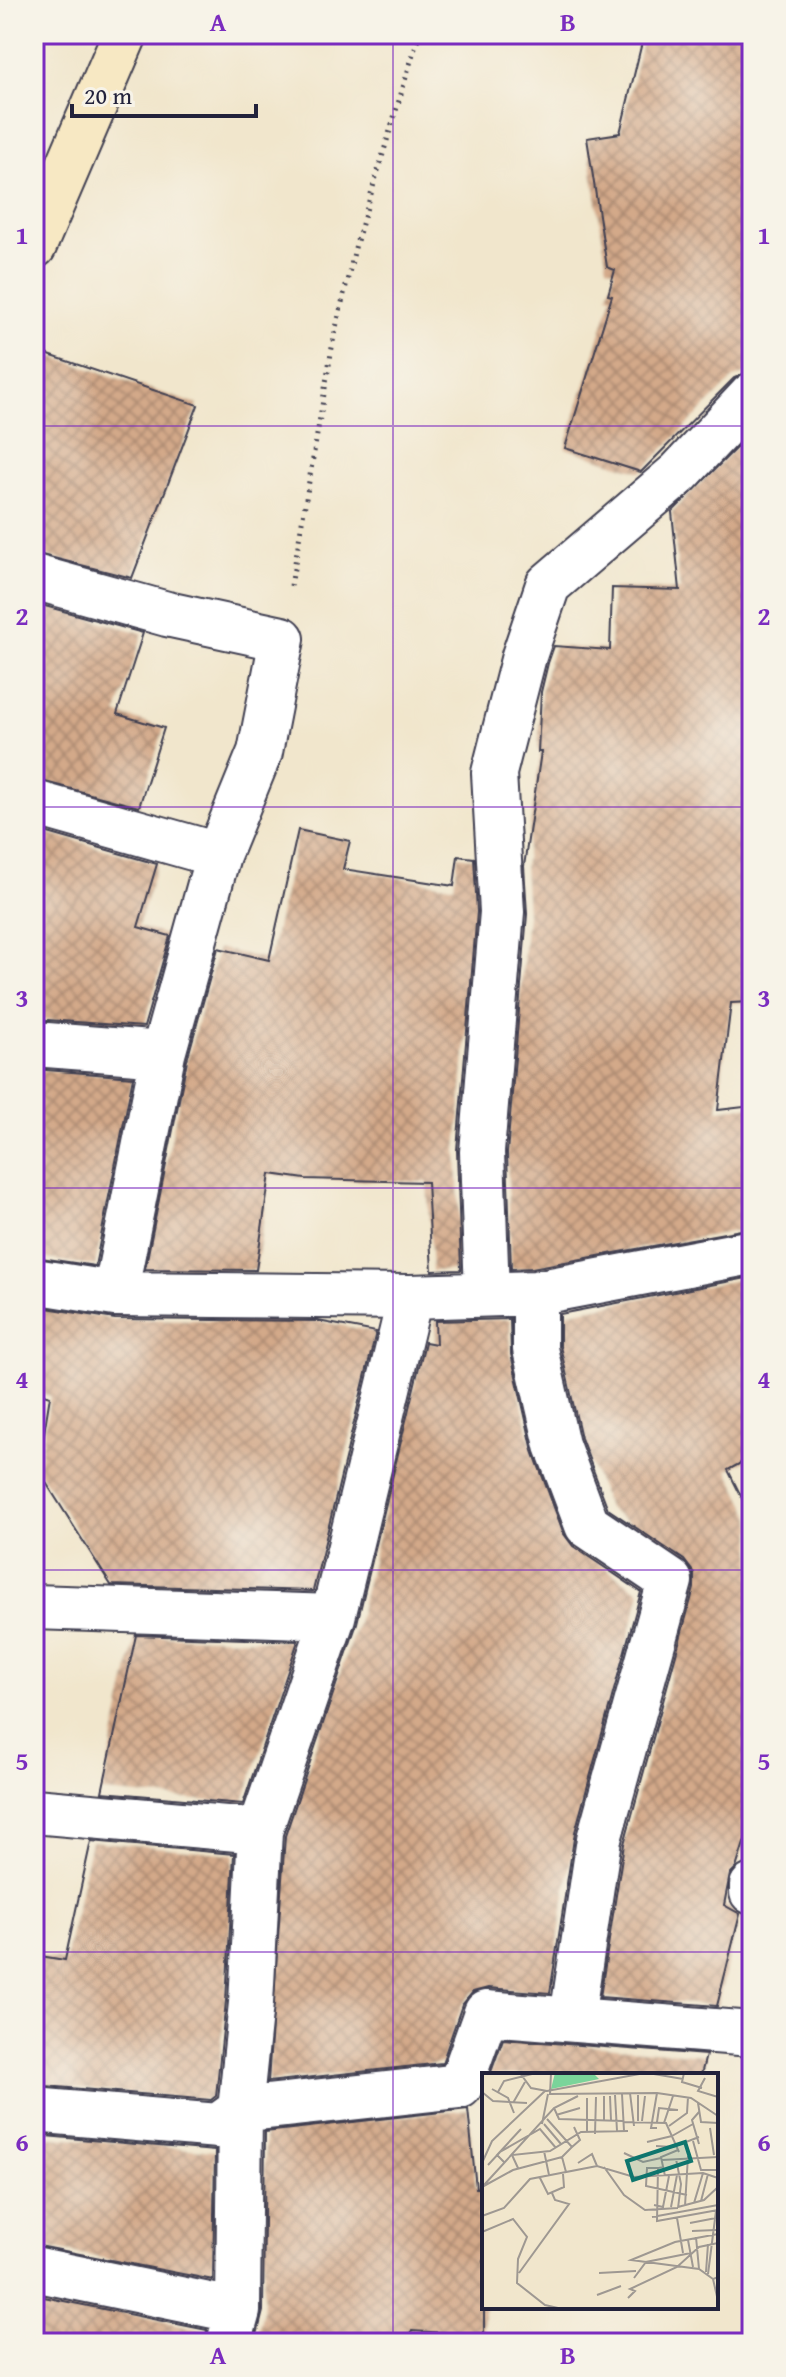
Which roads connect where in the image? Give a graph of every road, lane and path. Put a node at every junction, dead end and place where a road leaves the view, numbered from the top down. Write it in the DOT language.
graph roads {
  1 [pos="125,34"];
  2 [pos="419,34"];
  3 [pos="34,246"];
  4 [pos="752,395"];
  5 [pos="34,577"];
  6 [pos="282,639"];
  7 [pos="34,803"];
  8 [pos="218,855"];
  9 [pos="34,1044"];
  10 [pos="163,1054"];
  11 [pos="752,1252"];
  12 [pos="34,1281"];
  13 [pos="535,1293"];
  14 [pos="115,1294"];
  15 [pos="487,1294"];
  16 [pos="410,1297"];
  17 [pos="34,1607"];
  18 [pos="333,1617"];
  19 [pos="34,1811"];
  20 [pos="260,1831"];
  21 [pos="572,2018"];
  22 [pos="752,2034"];
  23 [pos="34,2110"];
  24 [pos="240,2110"];
  25 [pos="34,2269"];
  26 [pos="233,2327"];
  1 -- 3 [label="street"];
  2 -- 6 [label="path"];
  4 -- 15 [label="street"];
  5 -- 6 [label="street"];
  6 -- 8 [label="street"];
  7 -- 8 [label="street"];
  8 -- 10 [label="street"];
  9 -- 10 [label="street"];
  10 -- 14 [label="street"];
  11 -- 13 [label="street"];
  12 -- 14 [label="street"];
  13 -- 15 [label="street"];
  13 -- 21 [label="street"];
  14 -- 16 [label="street"];
  15 -- 16 [label="street"];
  16 -- 18 [label="street"];
  17 -- 18 [label="street"];
  18 -- 20 [label="street"];
  19 -- 20 [label="street"];
  20 -- 24 [label="street"];
  21 -- 22 [label="street"];
  21 -- 24 [label="street"];
  23 -- 24 [label="street"];
  24 -- 26 [label="street"];
  25 -- 26 [label="street"];
}
